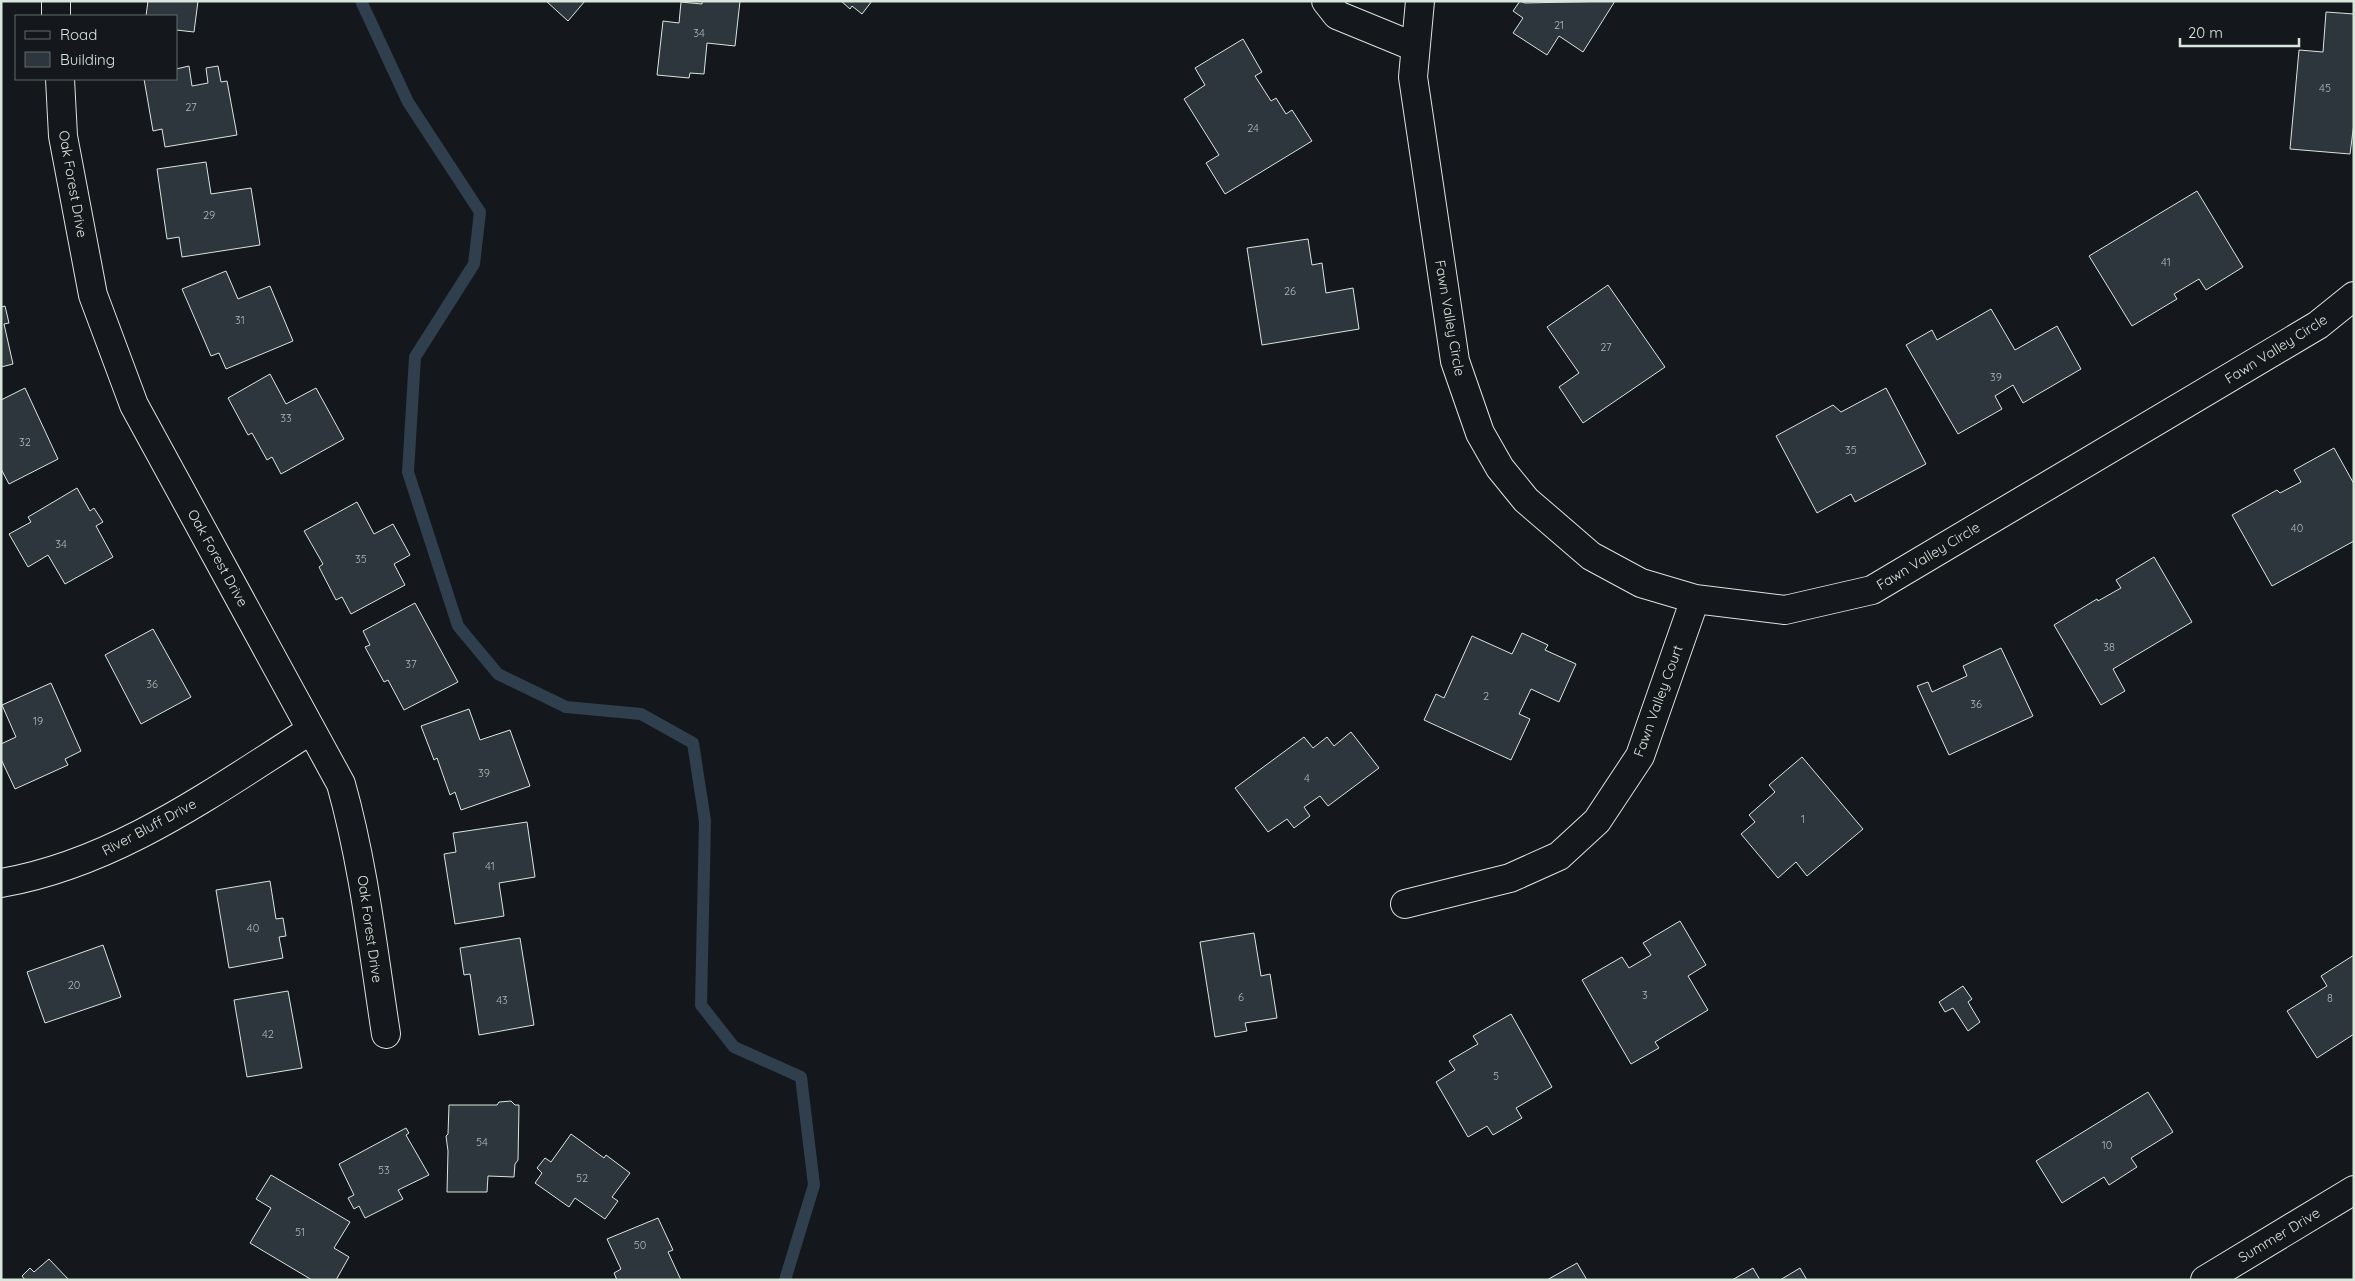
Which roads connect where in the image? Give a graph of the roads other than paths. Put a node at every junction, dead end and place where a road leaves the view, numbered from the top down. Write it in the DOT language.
graph roads {
  1 [pos="56,1"];
  2 [pos="1326,1"];
  3 [pos="1420,1"];
  4 [pos="56,15"];
  5 [pos="1415,47"];
  6 [pos="60,80"];
  7 [pos="2354,296"];
  8 [pos="1694,599"];
  9 [pos="311,730"];
  10 [pos="1,882"];
  11 [pos="1405,904"];
  12 [pos="386,1034"];
  13 [pos="2354,1190"];
  14 [pos="2205,1280"];
  1 -- 4 [label="street"];
  2 -- 5 [label="street"];
  3 -- 5 [label="street, Fawn Valley Circle"];
  5 -- 8 [label="street, Fawn Valley Circle"];
  6 -- 9 [label="street, Oak Forest Drive"];
  7 -- 8 [label="street, Fawn Valley Circle"];
  8 -- 11 [label="street, Fawn Valley Court"];
  9 -- 10 [label="street, River Bluff Drive"];
  9 -- 12 [label="street, Oak Forest Drive"];
  13 -- 14 [label="street, Summer Drive"];
}
